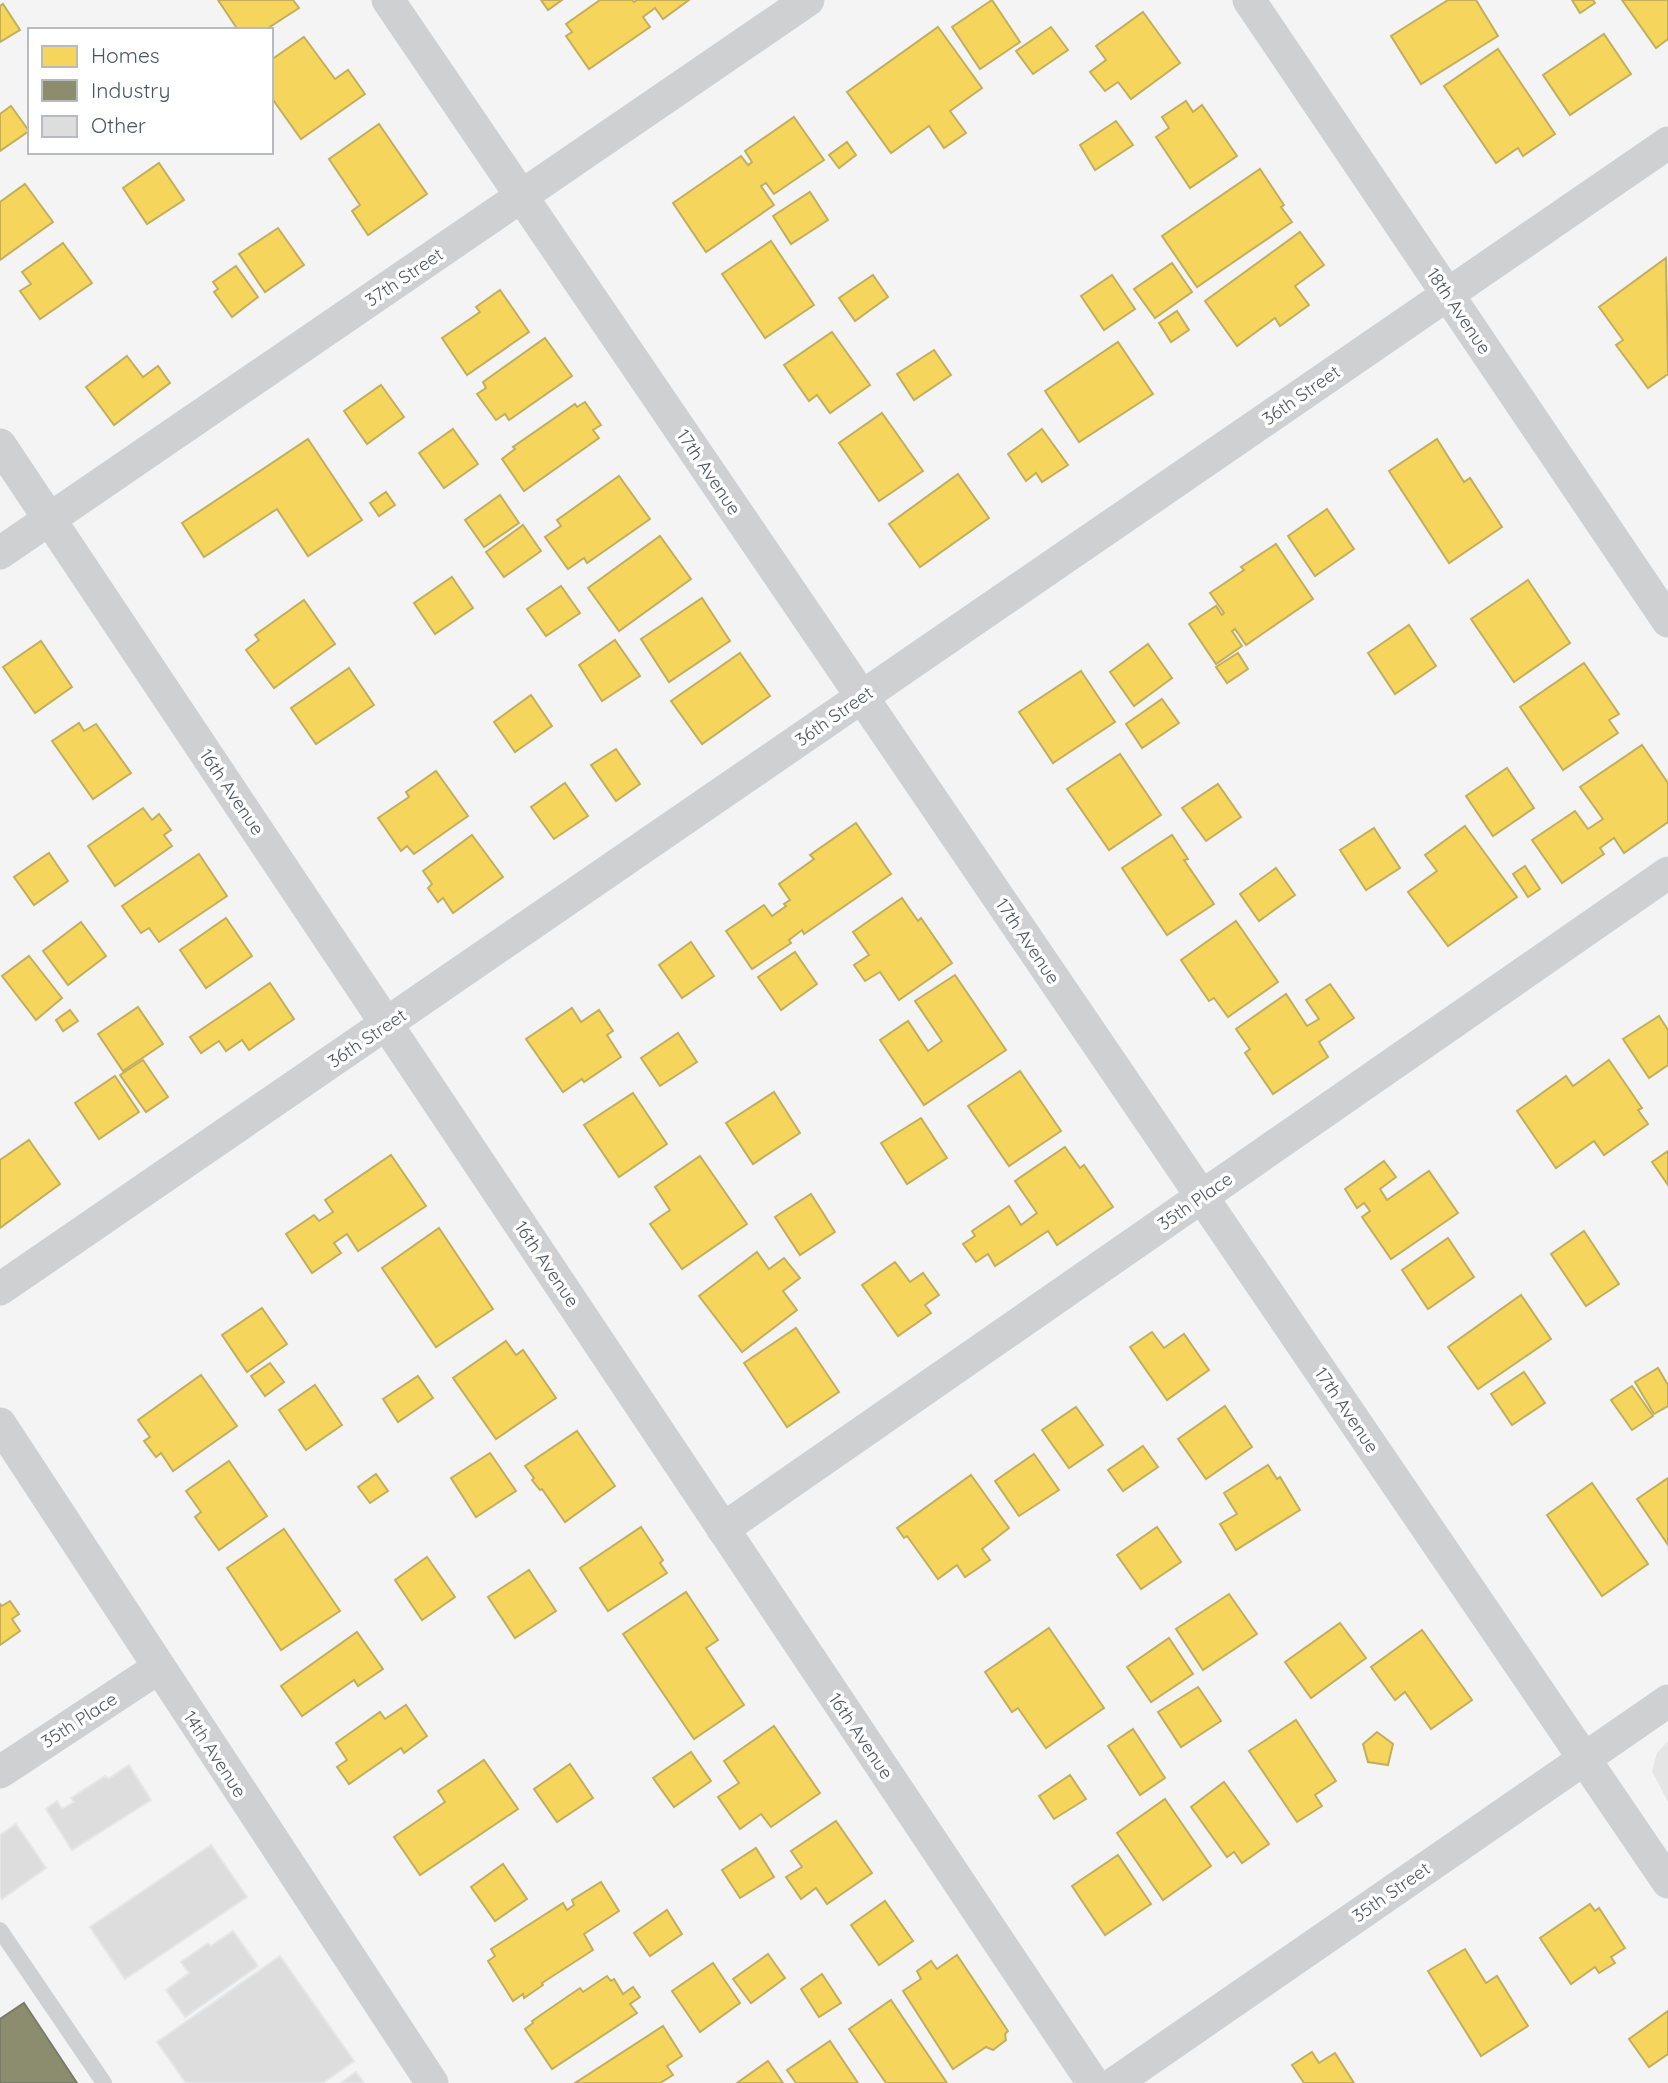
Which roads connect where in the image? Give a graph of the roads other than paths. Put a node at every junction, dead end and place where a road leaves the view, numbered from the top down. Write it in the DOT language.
graph roads {
  1 [pos="388,0"];
  2 [pos="807,0"];
  3 [pos="1249,0"];
  4 [pos="1668,143"];
  5 [pos="522,196"];
  6 [pos="1447,294"];
  7 [pos="0,445"];
  8 [pos="50,519"];
  9 [pos="0,553"];
  10 [pos="1668,621"];
  11 [pos="862,697"];
  12 [pos="1668,873"];
  13 [pos="387,1024"];
  14 [pos="1202,1196"];
  15 [pos="0,1289"];
  16 [pos="0,1424"];
  17 [pos="723,1529"];
  18 [pos="158,1668"];
  19 [pos="1668,1701"];
  20 [pos="1585,1759"];
  21 [pos="0,1772"];
  22 [pos="1668,1882"];
  23 [pos="0,1930"];
  24 [pos="104,2083"];
  25 [pos="432,2083"];
  26 [pos="1093,2083"];
  27 [pos="1115,2083"];
  1 -- 5 [label="street, 17th Avenue"];
  2 -- 5 [label="street, 37th Street"];
  3 -- 6 [label="street, 18th Avenue"];
  4 -- 6 [label="street, 36th Street"];
  5 -- 8 [label="street, 37th Street"];
  5 -- 11 [label="street, 17th Avenue"];
  6 -- 10 [label="street, 18th Avenue"];
  6 -- 11 [label="street, 36th Street"];
  7 -- 8 [label="street, 16th Avenue"];
  8 -- 9 [label="street, 37th Street"];
  8 -- 13 [label="street, 16th Avenue"];
  11 -- 13 [label="street, 36th Street"];
  11 -- 14 [label="street, 17th Avenue"];
  12 -- 14 [label="street, 35th Place"];
  13 -- 15 [label="street, 36th Street"];
  13 -- 17 [label="street, 16th Avenue"];
  14 -- 17 [label="street, 35th Place"];
  14 -- 20 [label="street, 17th Avenue"];
  16 -- 18 [label="street, 14th Avenue"];
  17 -- 26 [label="street, 16th Avenue"];
  18 -- 21 [label="street, 35th Place"];
  18 -- 25 [label="street, 14th Avenue"];
  19 -- 20 [label="street, 35th Street"];
  20 -- 22 [label="street, 17th Avenue"];
  20 -- 27 [label="street, 35th Street"];
  23 -- 24 [label="lane"];
}
